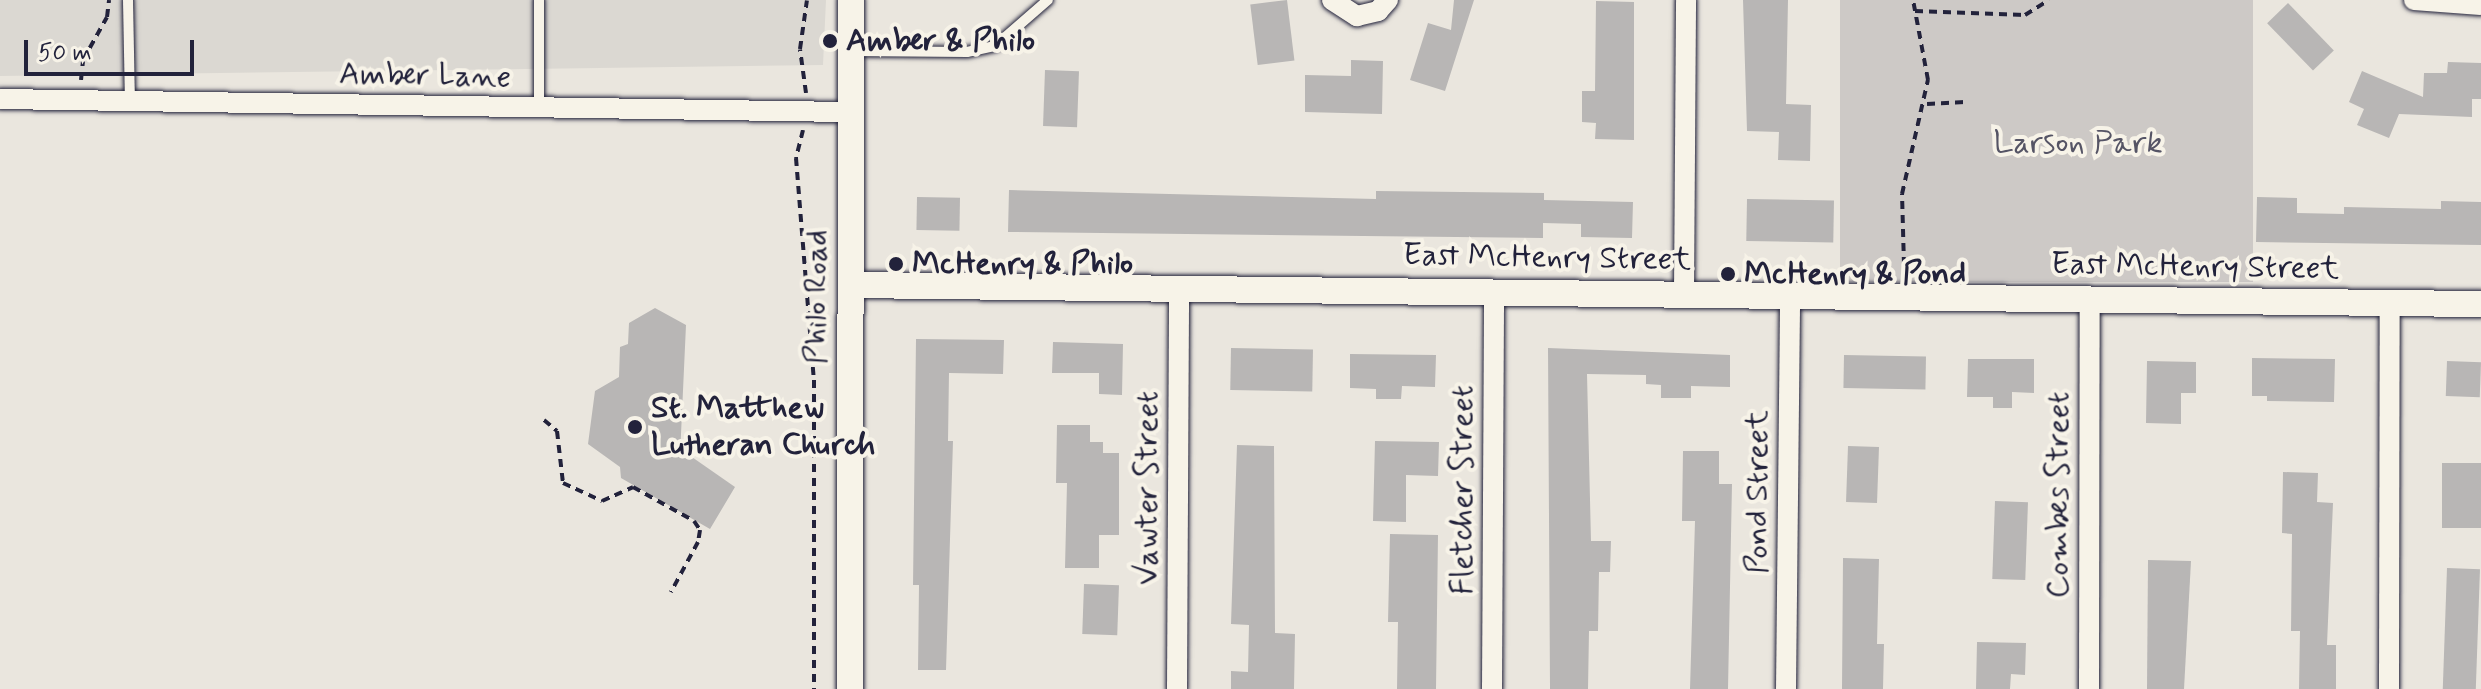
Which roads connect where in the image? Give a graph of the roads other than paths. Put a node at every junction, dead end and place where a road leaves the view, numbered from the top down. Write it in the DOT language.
graph roads {
  1 [pos="128,0"];
  2 [pos="539,0"];
  3 [pos="851,0"];
  4 [pos="1048,0"];
  5 [pos="1332,0"];
  6 [pos="1388,0"];
  7 [pos="1686,0"];
  8 [pos="2414,0"];
  9 [pos="2481,5"];
  10 [pos="851,51"];
  11 [pos="0,99"];
  12 [pos="130,101"];
  13 [pos="539,107"];
  14 [pos="850,112"];
  15 [pos="851,285"];
  16 [pos="1179,287"];
  17 [pos="1494,292"];
  18 [pos="1684,294"];
  19 [pos="1790,296"];
  20 [pos="2090,300"];
  21 [pos="2390,303"];
  22 [pos="2481,304"];
  23 [pos="850,689"];
  24 [pos="1177,689"];
  25 [pos="1492,689"];
  26 [pos="1786,689"];
  27 [pos="2089,689"];
  28 [pos="2389,689"];
  1 -- 12 [label="lane"];
  2 -- 13 [label="lane"];
  3 -- 10 [label="street, Philo Road"];
  4 -- 10 [label="lane"];
  5 -- 6 [label="street"];
  7 -- 18 [label="street"];
  8 -- 9 [label="street"];
  10 -- 14 [label="street, Philo Road"];
  11 -- 12 [label="street, Amber Lane"];
  12 -- 13 [label="street, Amber Lane"];
  13 -- 14 [label="street, Amber Lane"];
  14 -- 15 [label="street, Philo Road"];
  15 -- 16 [label="street, East McHenry Street"];
  15 -- 23 [label="street, Philo Road"];
  16 -- 17 [label="street, East McHenry Street"];
  16 -- 24 [label="street, Vawter Street"];
  17 -- 18 [label="street, East McHenry Street"];
  17 -- 25 [label="street, Fletcher Street"];
  18 -- 19 [label="street, East McHenry Street"];
  19 -- 20 [label="street, East McHenry Street"];
  19 -- 26 [label="street, Pond Street"];
  20 -- 21 [label="street, East McHenry Street"];
  20 -- 27 [label="street, Combes Street"];
  21 -- 22 [label="street, East McHenry Street"];
  21 -- 28 [label="street"];
}
